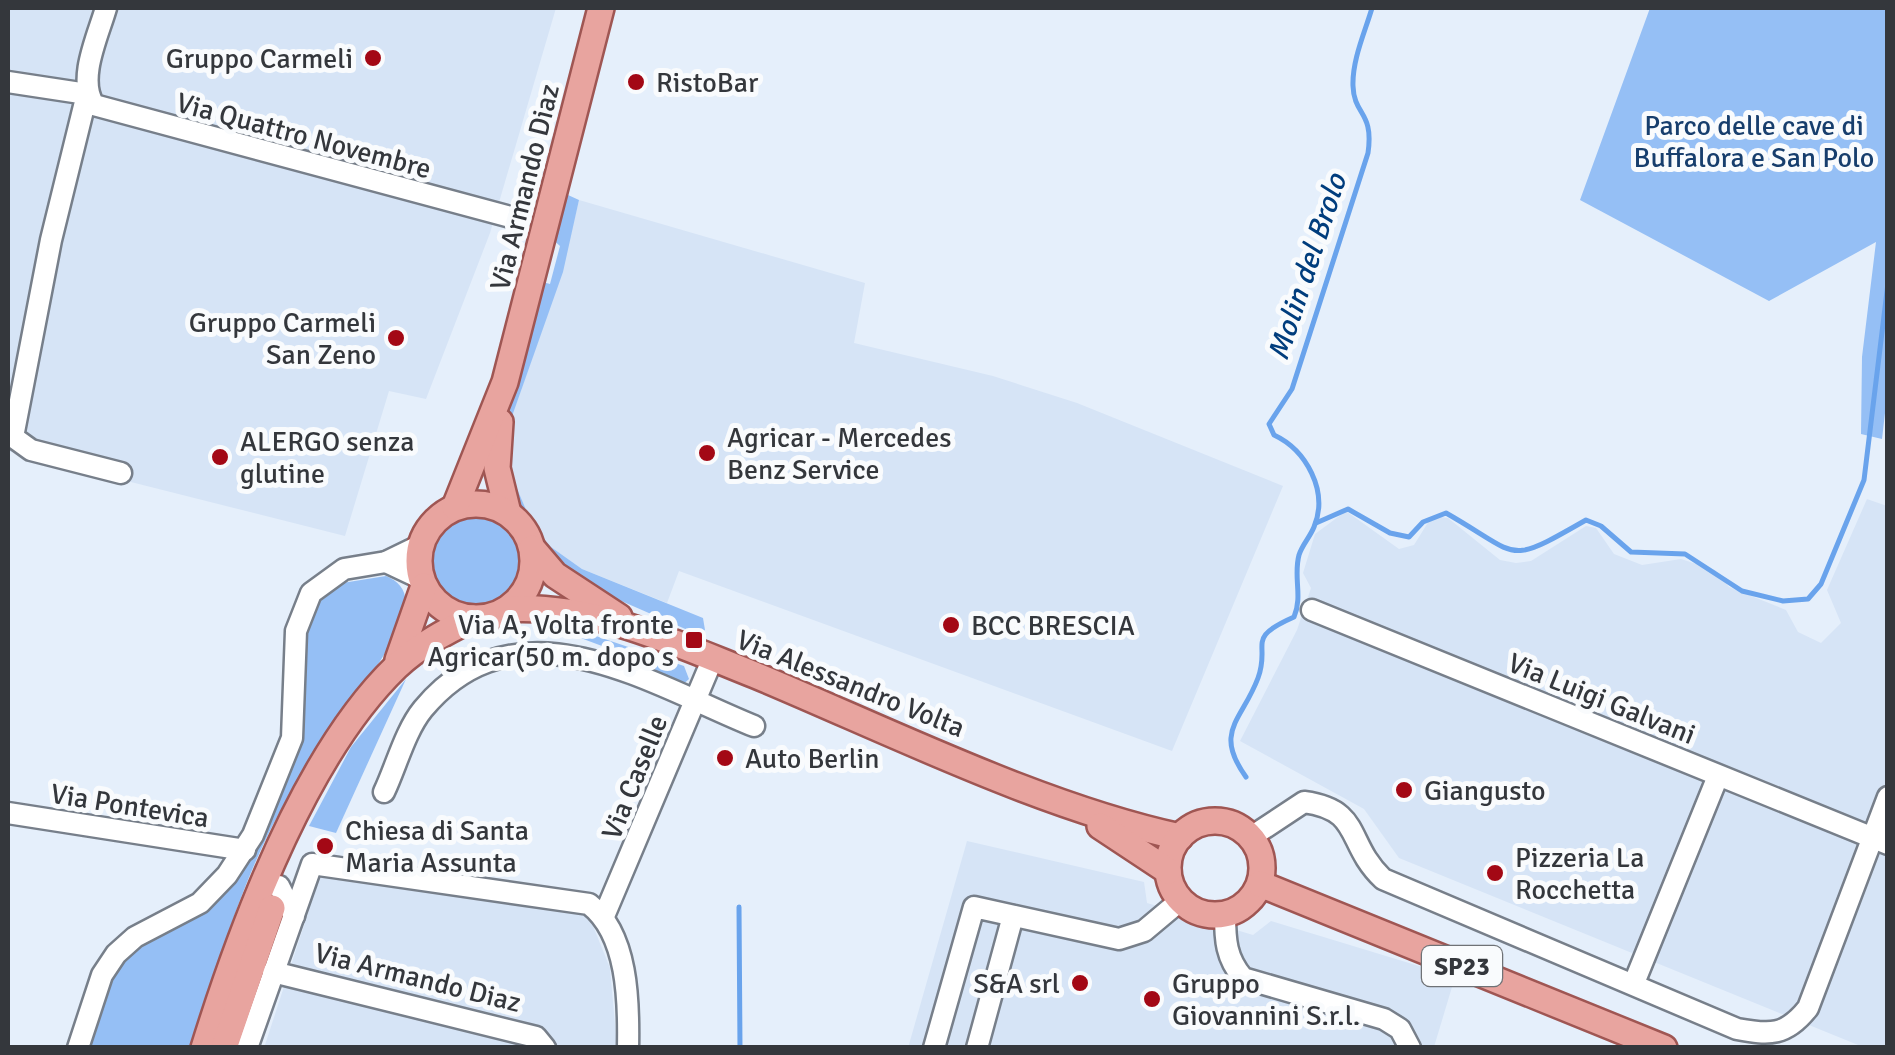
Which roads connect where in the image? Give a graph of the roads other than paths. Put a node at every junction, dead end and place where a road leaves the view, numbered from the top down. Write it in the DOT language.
graph roads {
  1 [pos="106,8"];
  2 [pos="602,8"];
  3 [pos="8,82"];
  4 [pos="87,94"];
  5 [pos="514,218"];
  6 [pos="505,382"];
  7 [pos="121,473"];
  8 [pos="455,508"];
  9 [pos="508,513"];
  10 [pos="421,545"];
  11 [pos="532,548"];
  12 [pos="386,562"];
  13 [pos="423,583"];
  14 [pos="508,609"];
  15 [pos="1312,610"];
  16 [pos="473,618"];
  17 [pos="640,630"];
  18 [pos="712,658"];
  19 [pos="394,670"];
  20 [pos="694,702"];
  21 [pos="754,726"];
  22 [pos="1718,776"];
  23 [pos="316,781"];
  24 [pos="384,792"];
  25 [pos="1039,792"];
  26 [pos="1888,798"];
  27 [pos="8,813"];
  28 [pos="1180,837"];
  29 [pos="1251,837"];
  30 [pos="1879,840"];
  31 [pos="245,850"];
  32 [pos="1168,871"];
  33 [pos="1260,884"];
  34 [pos="279,886"];
  35 [pos="1181,900"];
  36 [pos="1225,914"];
  37 [pos="294,916"];
  38 [pos="604,916"];
  39 [pos="1013,916"];
  40 [pos="274,972"];
  41 [pos="228,974"];
  42 [pos="1634,984"];
  43 [pos="245,1017"];
  44 [pos="276,1029"];
  45 [pos="78,1048"];
  46 [pos="204,1048"];
  47 [pos="224,1048"];
  48 [pos="247,1048"];
  49 [pos="544,1048"];
  50 [pos="628,1048"];
  51 [pos="934,1048"];
  52 [pos="976,1048"];
  53 [pos="1410,1048"];
  54 [pos="1664,1048"];
  1 -- 4 [label="street"];
  2 -- 6 [label="main road, Via Armando Diaz"];
  3 -- 4 [label="street, Via Quattro Novembre"];
  4 -- 5 [label="street, Via Quattro Novembre"];
  4 -- 7 [label="street"];
  6 -- 8 [label="main road, Via Armando Diaz"];
  6 -- 9 [label="main road, Via Armando Diaz"];
  8 -- 9 [label="main road"];
  8 -- 10 [label="main road"];
  9 -- 11 [label="main road"];
  10 -- 12 [label="street"];
  10 -- 13 [label="main road"];
  11 -- 14 [label="main road"];
  11 -- 17 [label="main road, Via Alessandro Volta"];
  12 -- 13 [label="street"];
  12 -- 31 [label="street"];
  13 -- 16 [label="main road"];
  13 -- 19 [label="main road, Via Armando Diaz"];
  14 -- 16 [label="main road"];
  14 -- 17 [label="main road, Via Alessandro Volta"];
  15 -- 22 [label="street, Via Luigi Galvani"];
  16 -- 19 [label="main road, Via Armando Diaz"];
  17 -- 18 [label="main road, Via Alessandro Volta"];
  18 -- 20 [label="street, Via Caselle"];
  18 -- 25 [label="main road, Via Alessandro Volta"];
  19 -- 23 [label="main road, Via Armando Diaz"];
  20 -- 21 [label="street"];
  20 -- 24 [label="street"];
  20 -- 38 [label="street, Via Caselle"];
  22 -- 30 [label="street, Via Luigi Galvani"];
  22 -- 42 [label="street"];
  23 -- 34 [label="main road, Via Armando Diaz"];
  23 -- 41 [label="main road, Via Armando Diaz"];
  25 -- 28 [label="main road, Via Alessandro Volta"];
  25 -- 32 [label="main road, Via Alessandro Volta"];
  26 -- 30 [label="street"];
  27 -- 31 [label="street, Via Pontevica"];
  28 -- 29 [label="main road"];
  28 -- 32 [label="main road"];
  29 -- 33 [label="main road"];
  29 -- 42 [label="street"];
  30 -- 42 [label="street"];
  31 -- 45 [label="street"];
  32 -- 35 [label="main road, Via Alessandro Volta"];
  33 -- 36 [label="main road"];
  33 -- 54 [label="main road, SP23"];
  34 -- 37 [label="street, Via Armando Diaz"];
  34 -- 43 [label="main road, Via Armando Diaz"];
  35 -- 36 [label="main road"];
  35 -- 39 [label="street"];
  36 -- 53 [label="street"];
  37 -- 38 [label="street, Via Armando Diaz"];
  37 -- 40 [label="street, Via Armando Diaz"];
  38 -- 50 [label="street"];
  39 -- 51 [label="street"];
  39 -- 52 [label="street"];
  40 -- 43 [label="street, Via Armando Diaz"];
  40 -- 49 [label="street, Via Armando Diaz"];
  41 -- 43 [label="main road, Via Armando Diaz"];
  41 -- 46 [label="main road, Via Armando Diaz"];
  43 -- 44 [label="street"];
  43 -- 47 [label="main road, Via Armando Diaz"];
  43 -- 48 [label="street, Via Armando Diaz"];
}
